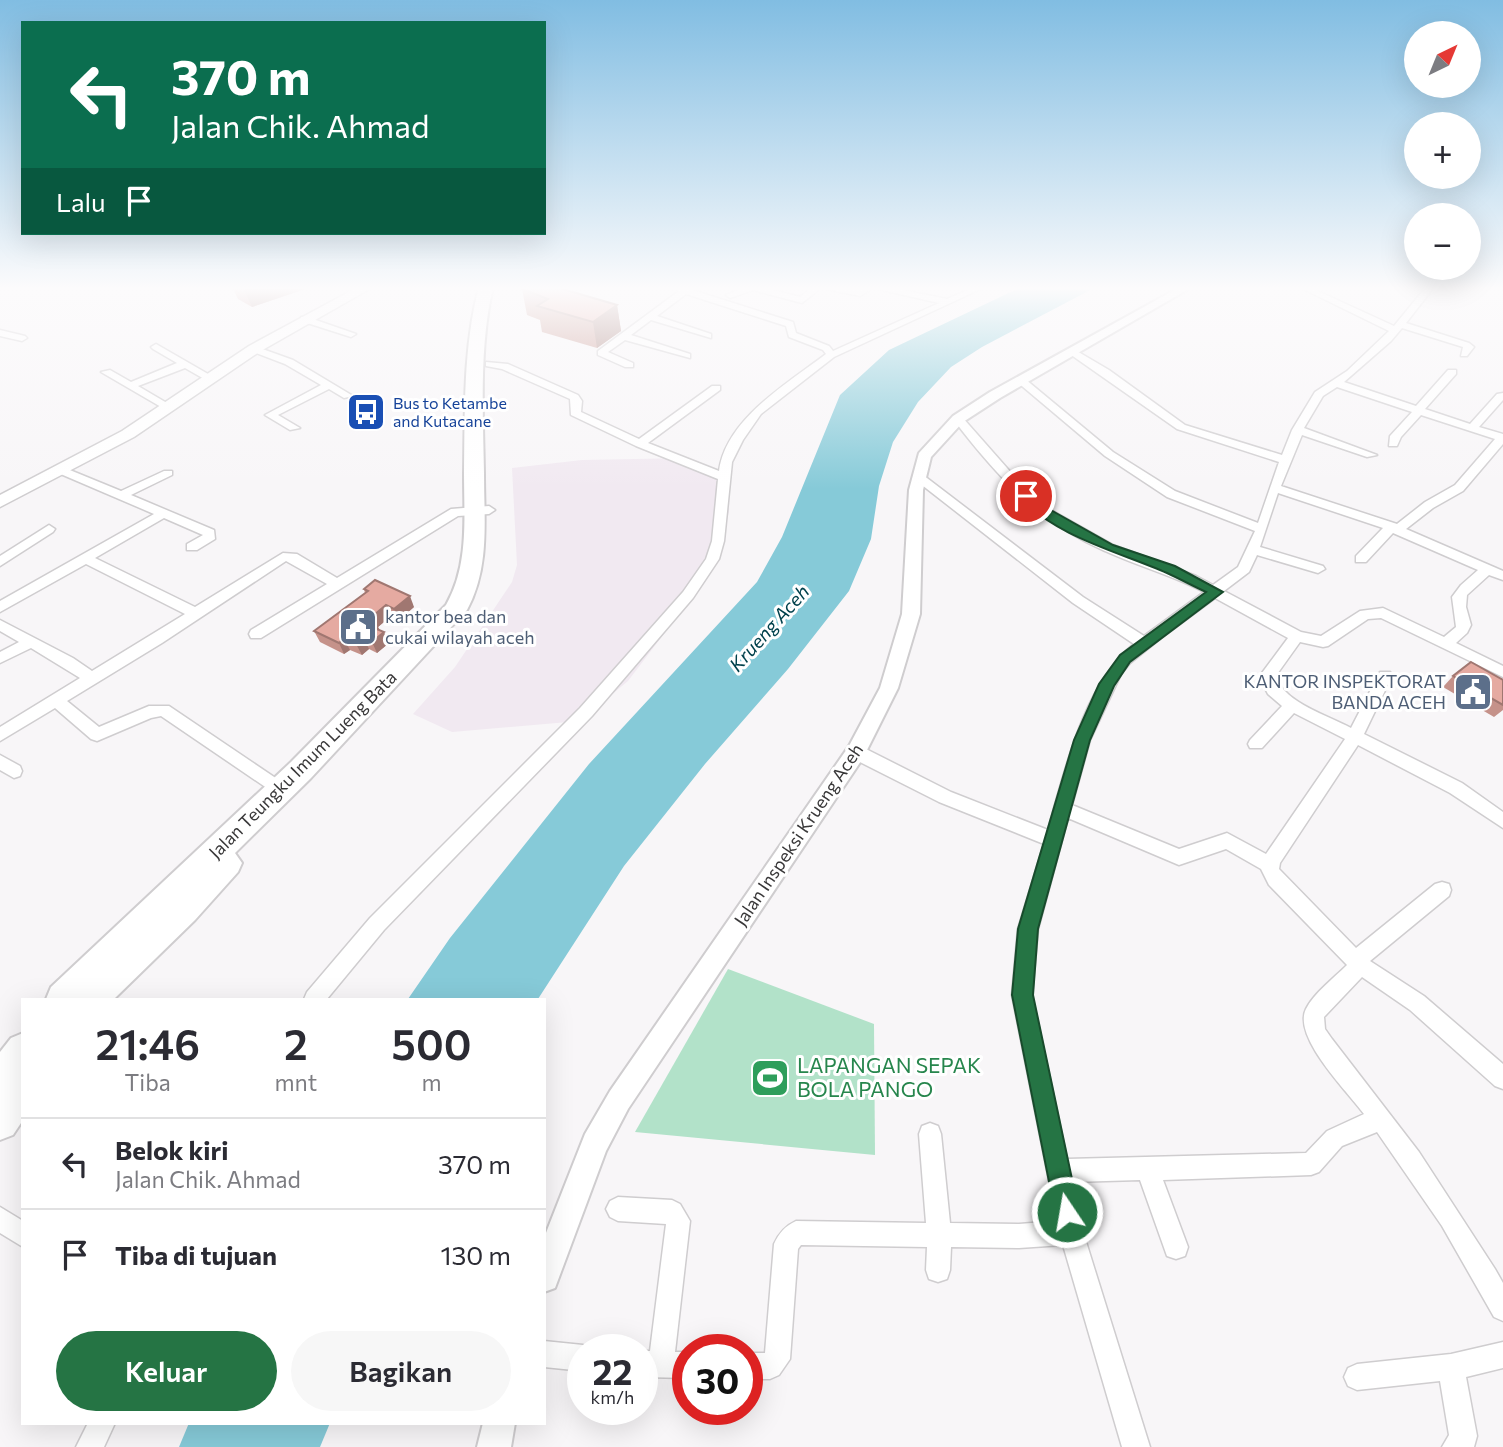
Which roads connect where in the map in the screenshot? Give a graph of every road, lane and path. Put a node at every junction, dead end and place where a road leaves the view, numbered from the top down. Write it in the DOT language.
graph roads {
  1 [pos="169,355"];
  2 [pos="246,355"];
  3 [pos="269,355"];
  4 [pos="479,355"];
  5 [pos="490,355"];
  6 [pos="605,355"];
  7 [pos="682,355"];
  8 [pos="831,355"];
  9 [pos="1068,355"];
  10 [pos="1076,355"];
  11 [pos="1369,355"];
  12 [pos="687,356"];
  13 [pos="185,364"];
  14 [pos="490,364"];
  15 [pos="629,365"];
  16 [pos="106,372"];
  17 [pos="1452,372"];
  18 [pos="210,378"];
  19 [pos="1021,381"];
  20 [pos="1335,383"];
  21 [pos="329,386"];
  22 [pos="130,387"];
  23 [pos="716,388"];
  24 [pos="348,396"];
  25 [pos="1501,396"];
  26 [pos="168,408"];
  27 [pos="1419,411"];
  28 [pos="958,419"];
  29 [pos="294,428"];
  30 [pos="1472,428"];
  31 [pos="1298,430"];
  32 [pos="1502,438"];
  33 [pos="640,444"];
  34 [pos="1393,444"];
  35 [pos="1371,455"];
  36 [pos="1285,460"];
  37 [pos="60,470"];
  38 [pos="168,473"];
  39 [pos="724,477"];
  40 [pos="919,478"];
  41 [pos="1274,488"];
  42 [pos="122,495"];
  43 [pos="0,502"];
  44 [pos="481,510"];
  45 [pos="164,513"];
  46 [pos="1395,528"];
  47 [pos="48,529"];
  48 [pos="1262,529"];
  49 [pos="192,547"];
  50 [pos="1253,549"];
  51 [pos="87,559"];
  52 [pos="1360,559"];
  53 [pos="0,562"];
  54 [pos="1318,569"];
  55 [pos="1488,569"];
  56 [pos="1503,576"];
  57 [pos="335,583"];
  58 [pos="1216,592"];
  59 [pos="0,607"];
  60 [pos="195,613"];
  61 [pos="0,625"];
  62 [pos="256,634"];
  63 [pos="1297,636"];
  64 [pos="31,642"];
  65 [pos="1447,642"];
  66 [pos="1144,643"];
  67 [pos="0,658"];
  68 [pos="1503,672"];
  69 [pos="1385,676"];
  70 [pos="92,678"];
  71 [pos="56,700"];
  72 [pos="1292,705"];
  73 [pos="0,735"];
  74 [pos="1355,736"];
  75 [pos="1256,744"];
  76 [pos="856,752"];
  77 [pos="0,761"];
  78 [pos="14,771"];
  79 [pos="280,790"];
  80 [pos="1062,808"];
  81 [pos="1503,821"];
  82 [pos="1054,840"];
  83 [pos="1270,865"];
  84 [pos="1442,890"];
  85 [pos="1358,963"];
  86 [pos="74,998"];
  87 [pos="315,998"];
  88 [pos="21,1054"];
  89 [pos="1503,1078"];
  90 [pos="0,1082"];
  91 [pos="21,1090"];
  92 [pos="1381,1120"];
  93 [pos="0,1122"];
  94 [pos="930,1134"];
  95 [pos="1147,1169"];
  96 [pos="1058,1171"];
  97 [pos="618,1209"];
  98 [pos="0,1219"];
  99 [pos="1071,1232"];
  100 [pos="939,1233"];
  101 [pos="21,1234"];
  102 [pos="1176,1247"];
  103 [pos="938,1270"];
  104 [pos="546,1272"];
  105 [pos="1503,1308"];
  106 [pos="657,1334"];
  107 [pos="546,1354"];
  108 [pos="1503,1355"];
  109 [pos="567,1356"];
  110 [pos="763,1366"];
  111 [pos="1451,1367"];
  112 [pos="1357,1377"];
  113 [pos="101,1425"];
  114 [pos="499,1425"];
  115 [pos="90,1447"];
  116 [pos="494,1447"];
  117 [pos="1136,1447"];
  118 [pos="1456,1447"];
  1 -- 13 [label="street"];
  2 -- 18 [label="main road"];
  3 -- 21 [label="street"];
  4 -- 44 [label="highway, Jalan Teungku Imum Lueng Bata"];
  5 -- 14 [label="highway, Jalan Teungku Imum Lueng Bata"];
  6 -- 15 [label="street"];
  7 -- 12 [label="street"];
  8 -- 39 [label="street"];
  9 -- 19 [label="street, Jalan Inspeksi Krueng Aceh"];
  10 -- 36 [label="street"];
  11 -- 20 [label="street"];
  13 -- 18 [label="street"];
  13 -- 22 [label="street"];
  14 -- 33 [label="street"];
  14 -- 44 [label="highway, Jalan Teungku Imum Lueng Bata"];
  16 -- 22 [label="street"];
  17 -- 27 [label="street"];
  18 -- 26 [label="main road"];
  19 -- 28 [label="street, Jalan Inspeksi Krueng Aceh"];
  19 -- 48 [label="street"];
  20 -- 27 [label="street"];
  20 -- 31 [label="street"];
  21 -- 24 [label="street"];
  21 -- 29 [label="street"];
  22 -- 26 [label="street"];
  23 -- 33 [label="street"];
  25 -- 30 [label="street"];
  26 -- 37 [label="main road"];
  27 -- 30 [label="street"];
  27 -- 34 [label="street"];
  28 -- 40 [label="street, Jalan Inspeksi Krueng Aceh"];
  28 -- 58 [label="street"];
  30 -- 32 [label="street"];
  31 -- 35 [label="street"];
  31 -- 36 [label="street"];
  32 -- 46 [label="street"];
  33 -- 39 [label="street"];
  36 -- 41 [label="street"];
  37 -- 42 [label="street"];
  37 -- 43 [label="main road"];
  38 -- 42 [label="street"];
  39 -- 87 [label="street"];
  40 -- 66 [label="street"];
  40 -- 76 [label="street, Jalan Inspeksi Krueng Aceh"];
  41 -- 46 [label="street"];
  41 -- 48 [label="street"];
  42 -- 45 [label="street"];
  44 -- 57 [label="street"];
  44 -- 79 [label="highway, Jalan Teungku Imum Lueng Bata"];
  44 -- 86 [label="highway, Jalan Teungku Imum Lueng Bata"];
  45 -- 49 [label="street"];
  45 -- 51 [label="street"];
  46 -- 52 [label="street"];
  46 -- 55 [label="street"];
  47 -- 53 [label="street"];
  48 -- 50 [label="street"];
  50 -- 54 [label="street"];
  50 -- 58 [label="street"];
  51 -- 59 [label="street"];
  51 -- 60 [label="street"];
  55 -- 56 [label="street"];
  55 -- 65 [label="street"];
  57 -- 60 [label="street"];
  57 -- 62 [label="street"];
  58 -- 63 [label="street"];
  58 -- 66 [label="street"];
  60 -- 70 [label="street"];
  61 -- 64 [label="street"];
  63 -- 65 [label="street"];
  63 -- 72 [label="street"];
  64 -- 67 [label="street"];
  64 -- 70 [label="street"];
  65 -- 68 [label="street"];
  66 -- 80 [label="street"];
  69 -- 74 [label="street"];
  70 -- 71 [label="street"];
  71 -- 73 [label="street"];
  71 -- 79 [label="street"];
  72 -- 74 [label="street"];
  72 -- 75 [label="street"];
  74 -- 81 [label="street"];
  74 -- 83 [label="street"];
  76 -- 82 [label="street"];
  76 -- 104 [label="street, Jalan Inspeksi Krueng Aceh"];
  77 -- 78 [label="street"];
  79 -- 86 [label="highway, Jalan Teungku Imum Lueng Bata"];
  80 -- 82 [label="street"];
  80 -- 83 [label="street"];
  82 -- 96 [label="street"];
  83 -- 85 [label="street"];
  84 -- 85 [label="street"];
  85 -- 89 [label="street"];
  85 -- 92 [label="street"];
  88 -- 90 [label="highway"];
  91 -- 93 [label="highway"];
  92 -- 95 [label="street"];
  92 -- 105 [label="street"];
  94 -- 100 [label="street"];
  95 -- 96 [label="street"];
  95 -- 102 [label="street"];
  96 -- 99 [label="street"];
  97 -- 106 [label="street"];
  98 -- 101 [label="street"];
  99 -- 100 [label="street"];
  99 -- 117 [label="street"];
  100 -- 103 [label="street"];
  100 -- 110 [label="street"];
  107 -- 109 [label="street"];
  108 -- 111 [label="street"];
  111 -- 112 [label="street"];
  111 -- 118 [label="street"];
  113 -- 115 [label="street"];
  114 -- 116 [label="street"];
}
